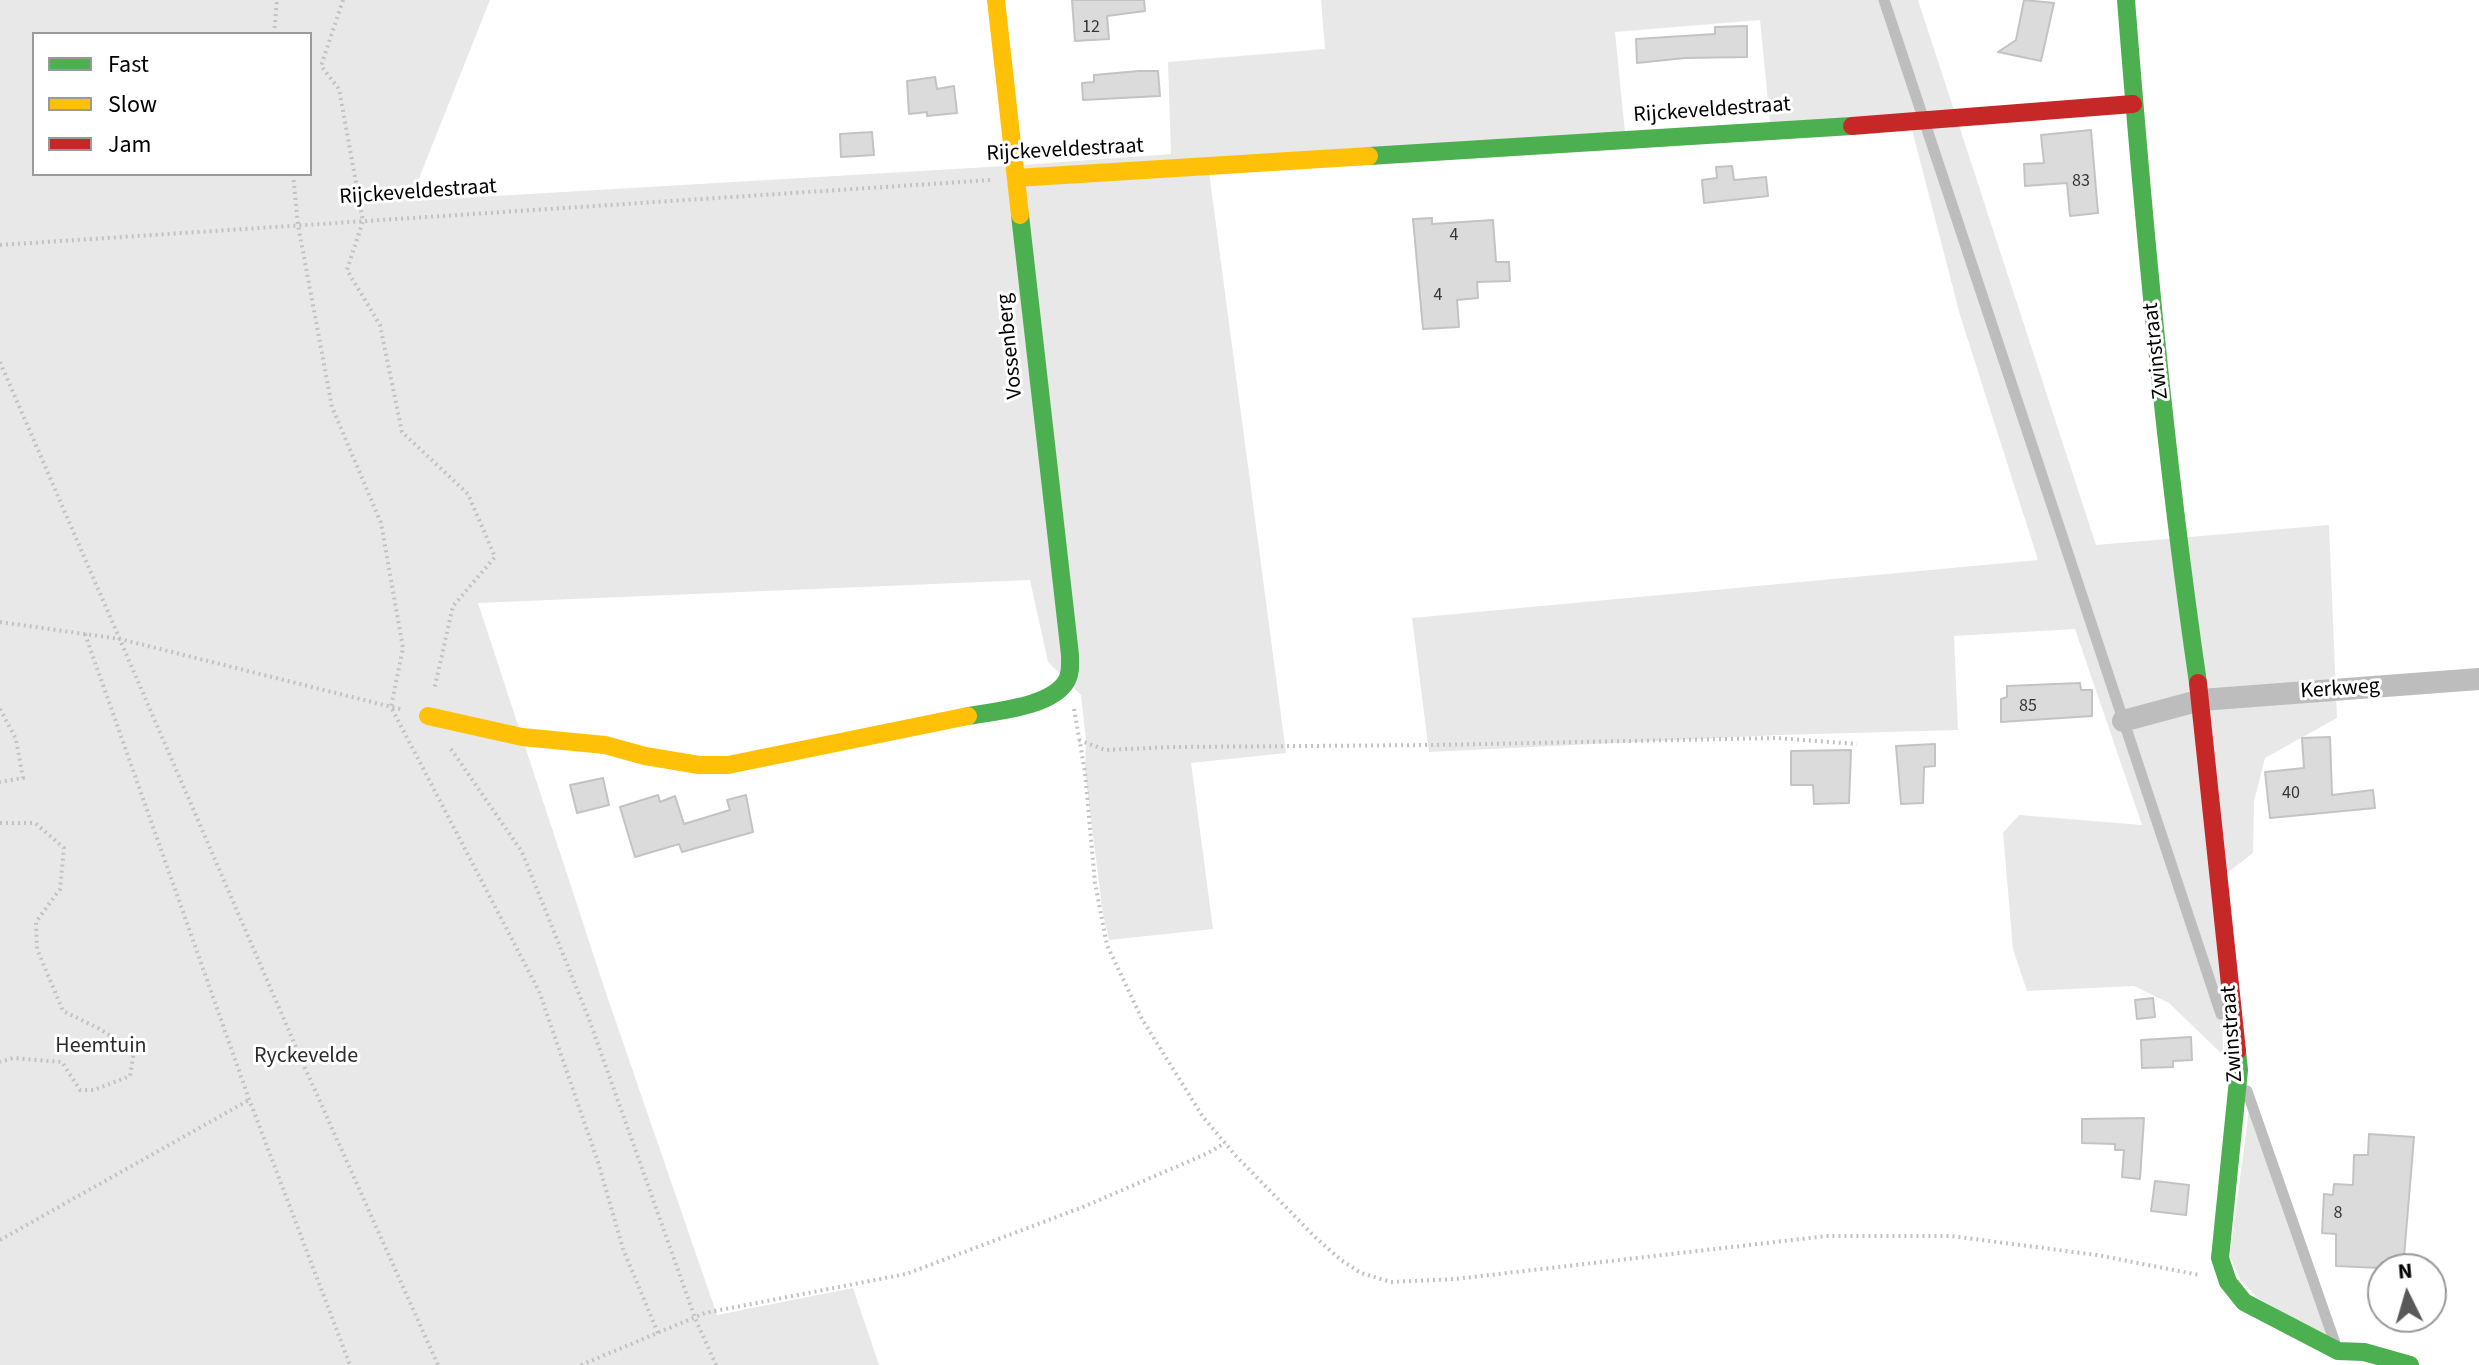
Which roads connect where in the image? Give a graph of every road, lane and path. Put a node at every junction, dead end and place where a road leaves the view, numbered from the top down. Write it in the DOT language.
graph roads {
  1 [pos="277,0"];
  2 [pos="343,0"];
  3 [pos="996,0"];
  4 [pos="1884,0"];
  5 [pos="2126,0"];
  6 [pos="274,32"];
  7 [pos="2133,104"];
  8 [pos="1924,121"];
  9 [pos="293,176"];
  10 [pos="1016,178"];
  11 [pos="363,221"];
  12 [pos="298,225"];
  13 [pos="0,245"];
  14 [pos="0,362"];
  15 [pos="0,622"];
  16 [pos="85,633"];
  17 [pos="120,639"];
  18 [pos="2479,679"];
  19 [pos="1066,686"];
  20 [pos="2201,700"];
  21 [pos="391,707"];
  22 [pos="0,709"];
  23 [pos="428,716"];
  24 [pos="2123,721"];
  25 [pos="1079,740"];
  26 [pos="1857,744"];
  27 [pos="0,782"];
  28 [pos="0,823"];
  29 [pos="0,1062"];
  30 [pos="2239,1070"];
  31 [pos="249,1099"];
  32 [pos="1225,1143"];
  33 [pos="0,1240"];
  34 [pos="2224,1280"];
  35 [pos="695,1318"];
  36 [pos="658,1333"];
  37 [pos="2338,1351"];
  38 [pos="350,1365"];
  39 [pos="438,1365"];
  40 [pos="581,1365"];
  41 [pos="716,1365"];
  42 [pos="2410,1365"];
  1 -- 6 [label="path"];
  2 -- 11 [label="path"];
  3 -- 10 [label="street, Vossenberg"];
  4 -- 8 [label="lane"];
  5 -- 7 [label="street, Zwinstraat"];
  7 -- 8 [label="street, Rijckeveldestraat"];
  7 -- 20 [label="street, Zwinstraat"];
  8 -- 10 [label="street, Rijckeveldestraat"];
  8 -- 24 [label="lane"];
  9 -- 12 [label="path"];
  10 -- 11 [label="path, Rijckeveldestraat"];
  10 -- 19 [label="street, Vossenberg"];
  11 -- 12 [label="path, Rijckeveldestraat"];
  11 -- 23 [label="path"];
  12 -- 13 [label="path, Rijckeveldestraat"];
  12 -- 21 [label="path"];
  14 -- 17 [label="path"];
  15 -- 16 [label="path"];
  16 -- 17 [label="path"];
  16 -- 31 [label="path"];
  17 -- 21 [label="path"];
  17 -- 39 [label="path"];
  18 -- 20 [label="street, Kerkweg"];
  19 -- 23 [label="street"];
  19 -- 25 [label="path"];
  20 -- 24 [label="street"];
  20 -- 30 [label="street, Zwinstraat"];
  21 -- 23 [label="path"];
  21 -- 36 [label="path"];
  22 -- 27 [label="path"];
  23 -- 35 [label="path"];
  24 -- 30 [label="lane"];
  25 -- 26 [label="path"];
  25 -- 32 [label="path"];
  28 -- 29 [label="path"];
  30 -- 34 [label="street, Zwinstraat"];
  30 -- 37 [label="lane"];
  31 -- 33 [label="path"];
  31 -- 38 [label="path"];
  32 -- 34 [label="path"];
  32 -- 35 [label="path"];
  34 -- 37 [label="street"];
  35 -- 36 [label="path"];
  35 -- 41 [label="path"];
  36 -- 40 [label="path"];
  37 -- 42 [label="street"];
}
